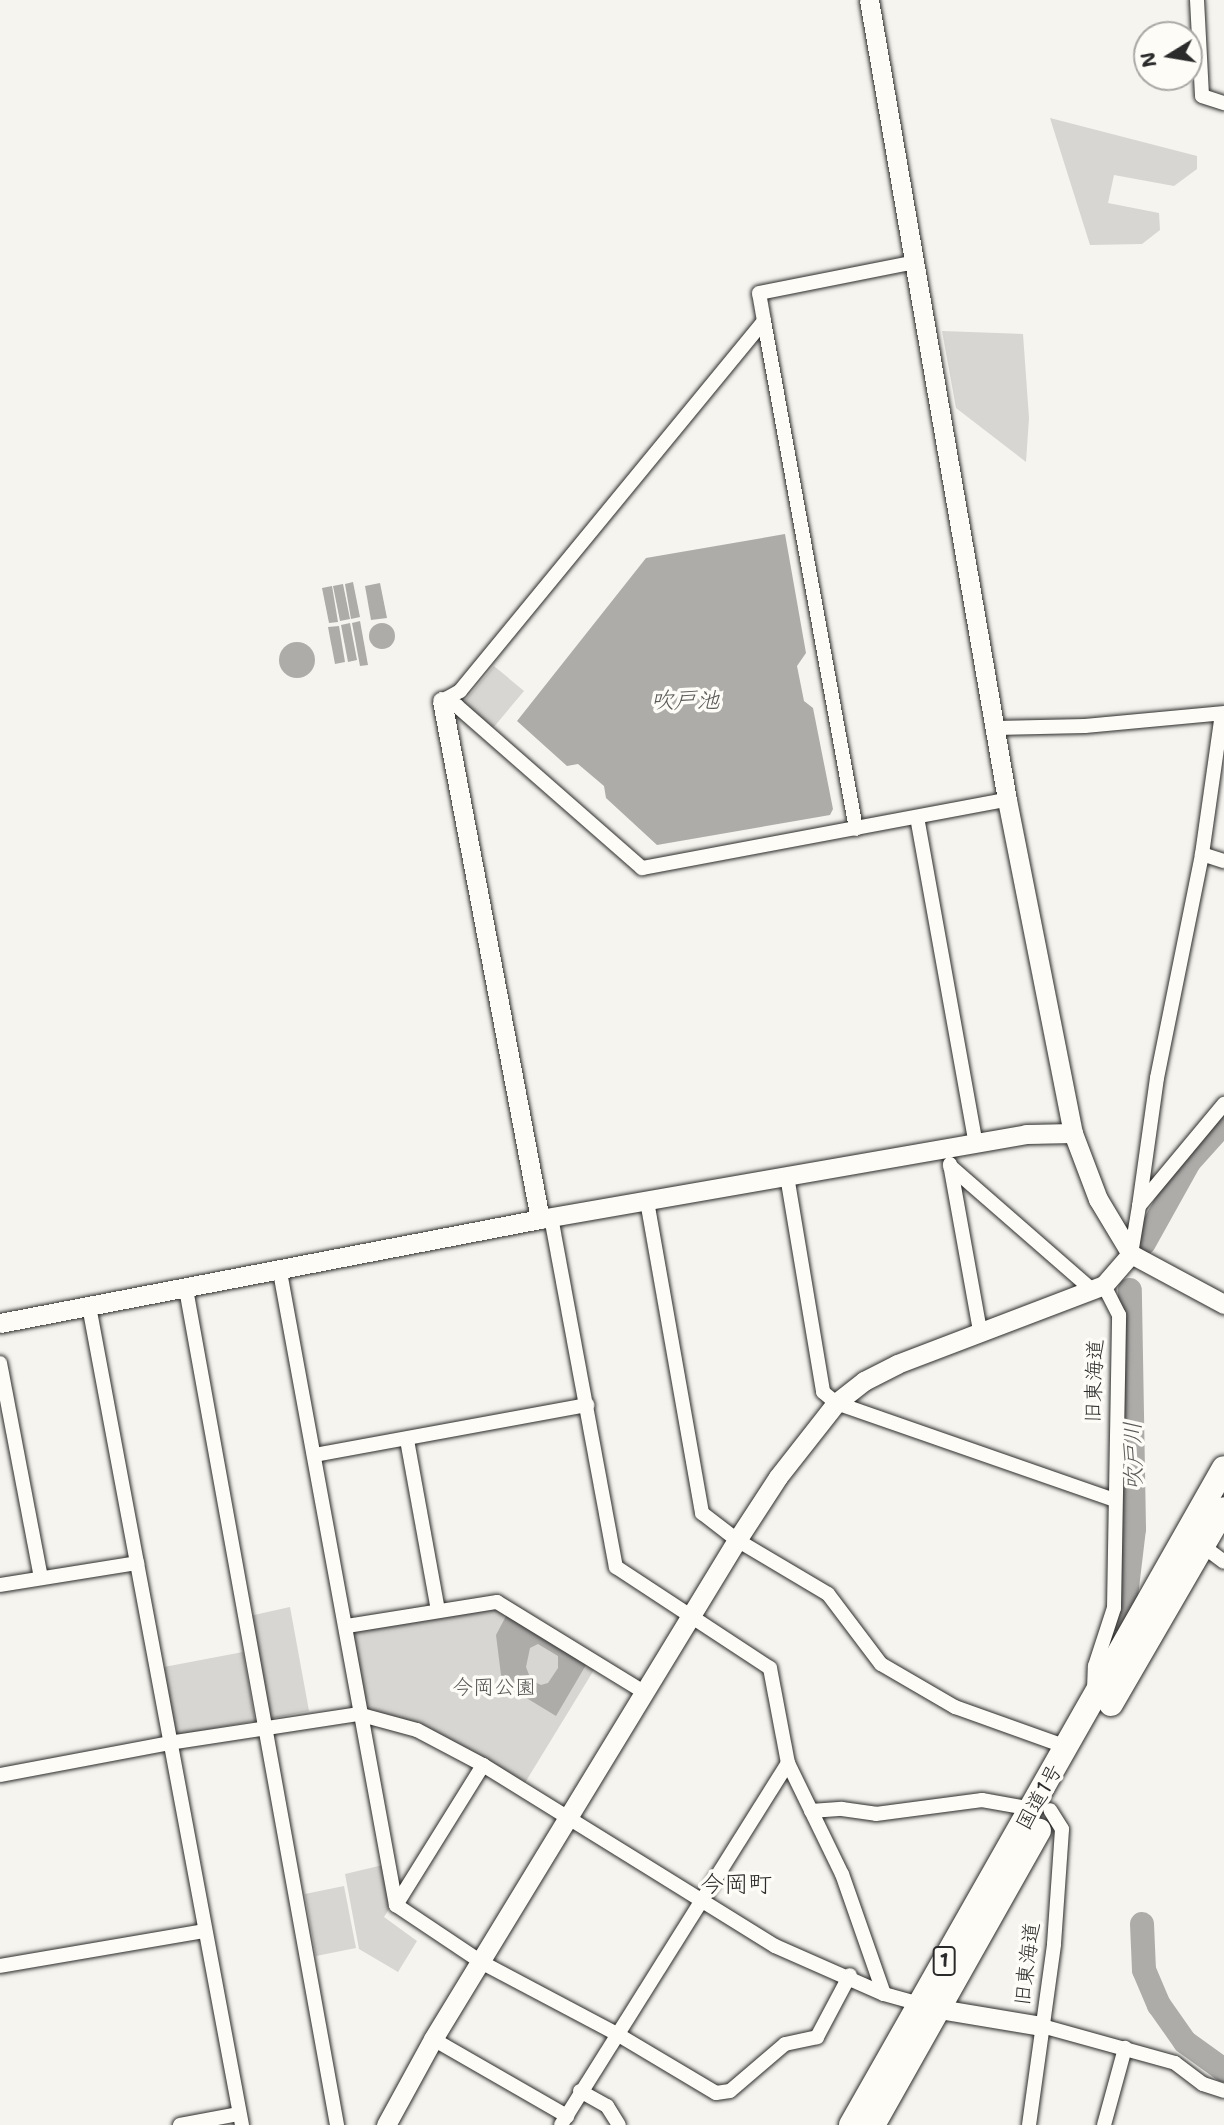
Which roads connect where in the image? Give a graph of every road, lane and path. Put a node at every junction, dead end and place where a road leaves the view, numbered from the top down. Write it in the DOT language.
graph roads {
  1 [pos="869,0"];
  2 [pos="1197,0"];
  3 [pos="1224,103"];
  4 [pos="915,262"];
  5 [pos="764,321"];
  6 [pos="442,701"];
  7 [pos="1223,713"];
  8 [pos="996,728"];
  9 [pos="1007,800"];
  10 [pos="917,817"];
  11 [pos="856,829"];
  12 [pos="1202,854"];
  13 [pos="1224,861"];
  14 [pos="1224,1104"];
  15 [pos="1073,1133"];
  16 [pos="976,1144"];
  17 [pos="949,1158"];
  18 [pos="787,1176"];
  19 [pos="647,1201"];
  20 [pos="1139,1206"];
  21 [pos="545,1218"];
  22 [pos="1131,1254"];
  23 [pos="280,1272"];
  24 [pos="1098,1287"];
  25 [pos="186,1289"];
  26 [pos="1224,1304"];
  27 [pos="89,1306"];
  28 [pos="0,1323"];
  29 [pos="980,1331"];
  30 [pos="0,1363"];
  31 [pos="836,1403"];
  32 [pos="587,1405"];
  33 [pos="407,1440"];
  34 [pos="314,1455"];
  35 [pos="1224,1468"];
  36 [pos="1114,1500"];
  37 [pos="1223,1513"];
  38 [pos="737,1540"];
  39 [pos="1203,1546"];
  40 [pos="1224,1562"];
  41 [pos="136,1563"];
  42 [pos="41,1577"];
  43 [pos="0,1585"];
  44 [pos="438,1610"];
  45 [pos="691,1618"];
  46 [pos="347,1626"];
  47 [pos="644,1692"];
  48 [pos="1093,1702"];
  49 [pos="358,1714"];
  50 [pos="265,1727"];
  51 [pos="169,1743"];
  52 [pos="1067,1747"];
  53 [pos="788,1763"];
  54 [pos="483,1765"];
  55 [pos="0,1775"];
  56 [pos="1042,1809"];
  57 [pos="811,1811"];
  58 [pos="570,1818"];
  59 [pos="702,1898"];
  60 [pos="396,1905"];
  61 [pos="204,1931"];
  62 [pos="481,1962"];
  63 [pos="0,1966"];
  64 [pos="850,1976"];
  65 [pos="884,1994"];
  66 [pos="929,2007"];
  67 [pos="1042,2026"];
  68 [pos="617,2034"];
  69 [pos="433,2039"];
  70 [pos="1125,2048"];
  71 [pos="580,2091"];
  72 [pos="1224,2091"];
  73 [pos="240,2119"];
  74 [pos="564,2120"];
  75 [pos="180,2125"];
  76 [pos="337,2125"];
  77 [pos="386,2125"];
  78 [pos="619,2125"];
  79 [pos="851,2125"];
  80 [pos="873,2125"];
  81 [pos="1029,2125"];
  82 [pos="1104,2125"];
  1 -- 4 [label="street"];
  2 -- 3 [label="street"];
  4 -- 5 [label="street"];
  4 -- 8 [label="street"];
  5 -- 6 [label="street"];
  5 -- 11 [label="street"];
  6 -- 11 [label="street"];
  6 -- 21 [label="street"];
  7 -- 8 [label="street"];
  7 -- 12 [label="street"];
  8 -- 9 [label="street"];
  9 -- 10 [label="street"];
  9 -- 15 [label="street"];
  10 -- 11 [label="street"];
  10 -- 16 [label="street"];
  12 -- 13 [label="street"];
  12 -- 20 [label="street"];
  14 -- 20 [label="street"];
  15 -- 16 [label="street"];
  15 -- 22 [label="street"];
  16 -- 17 [label="street"];
  17 -- 18 [label="street"];
  17 -- 24 [label="street"];
  17 -- 29 [label="street"];
  18 -- 19 [label="street"];
  18 -- 31 [label="street"];
  19 -- 21 [label="street"];
  19 -- 38 [label="street"];
  20 -- 22 [label="street"];
  21 -- 23 [label="street"];
  21 -- 32 [label="street"];
  22 -- 24 [label="street"];
  22 -- 26 [label="street"];
  23 -- 25 [label="street"];
  23 -- 34 [label="street"];
  24 -- 29 [label="street"];
  24 -- 36 [label="street, 旧東海道"];
  25 -- 27 [label="street"];
  25 -- 50 [label="street"];
  27 -- 28 [label="street"];
  27 -- 41 [label="street"];
  29 -- 31 [label="street"];
  30 -- 42 [label="street"];
  31 -- 36 [label="street"];
  31 -- 38 [label="street"];
  32 -- 33 [label="street"];
  32 -- 45 [label="street"];
  33 -- 34 [label="street"];
  33 -- 44 [label="street"];
  34 -- 46 [label="street"];
  35 -- 48 [label="highway, 国道1号 / 1"];
  36 -- 48 [label="street, 旧東海道"];
  37 -- 39 [label="highway, 国道1号 / 1"];
  38 -- 45 [label="street"];
  38 -- 52 [label="street"];
  39 -- 40 [label="street"];
  39 -- 56 [label="highway, 国道1号 / 1"];
  41 -- 42 [label="street"];
  41 -- 51 [label="street"];
  42 -- 43 [label="street"];
  44 -- 46 [label="street"];
  44 -- 47 [label="street"];
  45 -- 47 [label="street"];
  45 -- 53 [label="street"];
  46 -- 49 [label="street"];
  47 -- 58 [label="street"];
  48 -- 52 [label="highway, 国道1号 / 1"];
  49 -- 50 [label="street"];
  49 -- 54 [label="street"];
  49 -- 60 [label="street"];
  50 -- 51 [label="street"];
  50 -- 76 [label="street"];
  51 -- 55 [label="street"];
  51 -- 61 [label="street"];
  52 -- 56 [label="highway, 国道1号 / 1"];
  53 -- 57 [label="street"];
  53 -- 59 [label="street"];
  54 -- 58 [label="street"];
  54 -- 60 [label="street"];
  56 -- 57 [label="street"];
  56 -- 66 [label="highway, 国道1号 / 1"];
  56 -- 67 [label="street, 旧東海道"];
  57 -- 65 [label="street"];
  58 -- 59 [label="street"];
  58 -- 62 [label="street"];
  59 -- 64 [label="street"];
  59 -- 68 [label="street"];
  60 -- 62 [label="street"];
  61 -- 63 [label="street"];
  61 -- 73 [label="street"];
  62 -- 68 [label="street"];
  62 -- 69 [label="street"];
  64 -- 65 [label="street"];
  64 -- 68 [label="street"];
  65 -- 66 [label="street"];
  66 -- 67 [label="street"];
  66 -- 79 [label="highway, 国道1号 / 1"];
  66 -- 80 [label="highway, 国道1号 / 1"];
  67 -- 70 [label="street"];
  67 -- 81 [label="street, 旧東海道"];
  68 -- 71 [label="street"];
  69 -- 74 [label="street"];
  69 -- 77 [label="street"];
  70 -- 72 [label="street"];
  70 -- 82 [label="street"];
  71 -- 74 [label="street"];
  71 -- 78 [label="street"];
  73 -- 75 [label="street"];
}
